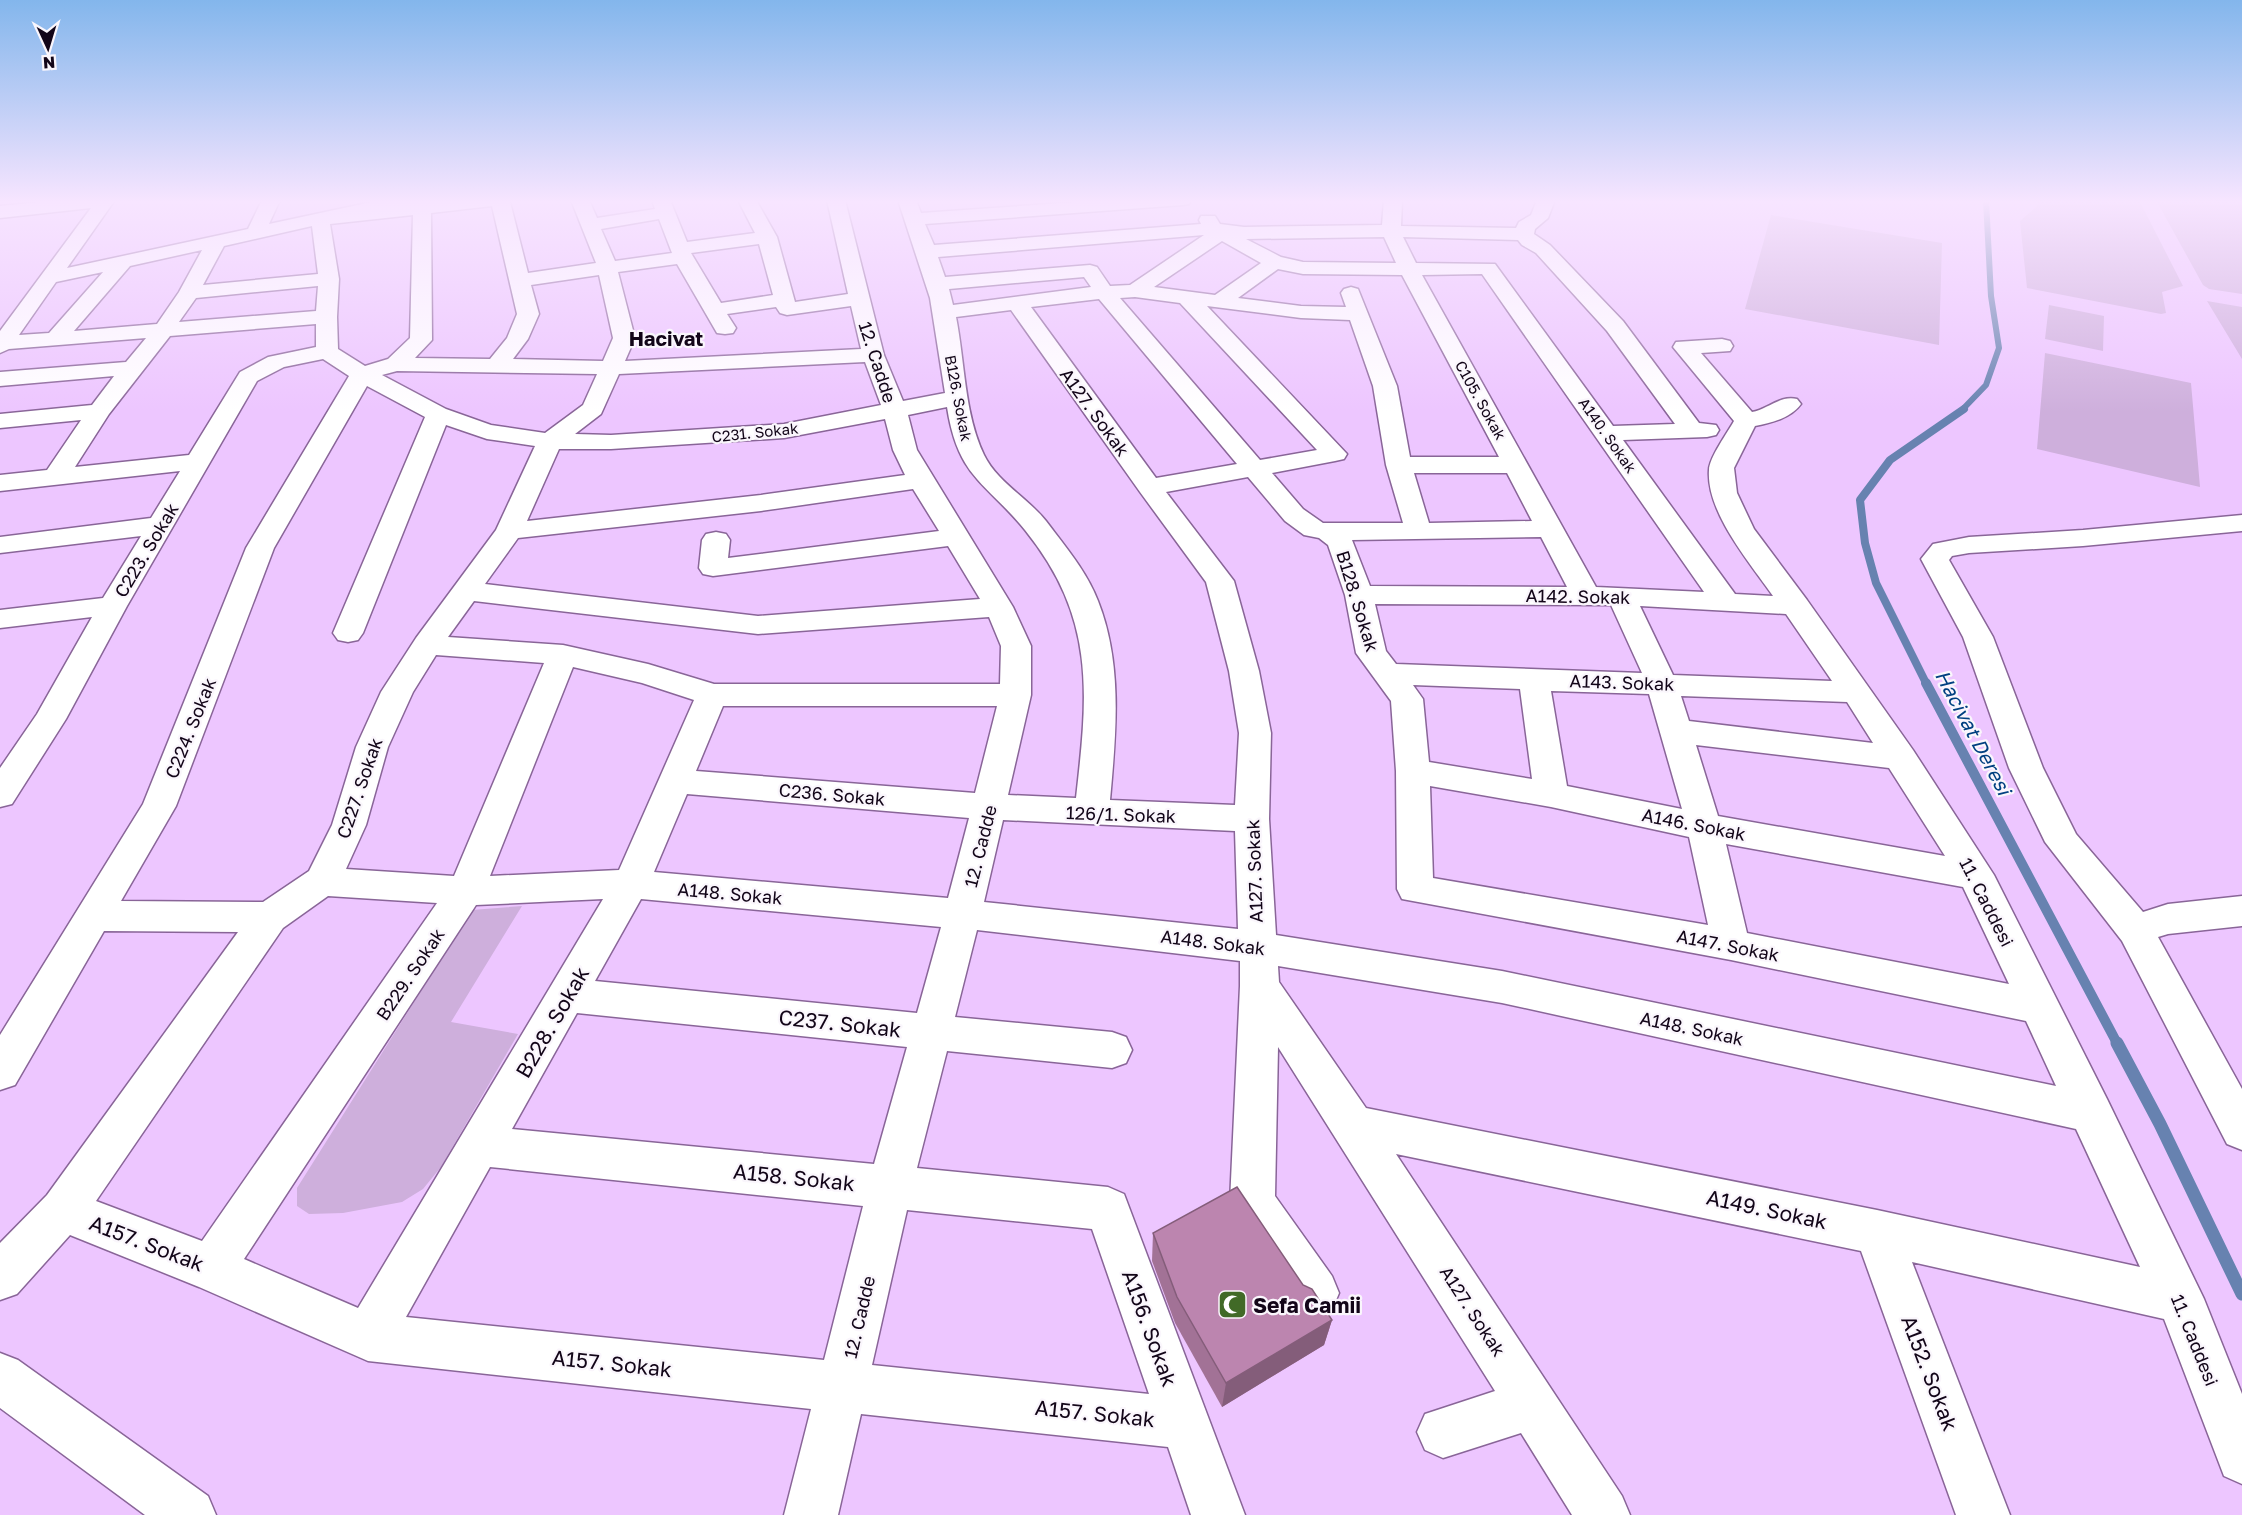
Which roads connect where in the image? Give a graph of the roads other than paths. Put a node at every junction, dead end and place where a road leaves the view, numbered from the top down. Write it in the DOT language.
graph roads {
  1 [pos="1344,270"];
  2 [pos="1409,270"];
  3 [pos="54,271"];
  4 [pos="83,271"];
  5 [pos="115,271"];
  6 [pos="201,271"];
  7 [pos="328,271"];
  8 [pos="419,271"];
  9 [pos="519,271"];
  10 [pos="583,271"];
  11 [pos="608,271"];
  12 [pos="692,271"];
  13 [pos="776,271"];
  14 [pos="852,271"];
  15 [pos="932,271"];
  16 [pos="1167,271"];
  17 [pos="1263,271"];
  18 [pos="1490,271"];
  19 [pos="1563,271"];
  20 [pos="49,278"];
  21 [pos="329,279"];
  22 [pos="521,280"];
  23 [pos="936,284"];
  24 [pos="1135,291"];
  25 [pos="189,292"];
  26 [pos="1104,292"];
  27 [pos="36,296"];
  28 [pos="1187,298"];
  29 [pos="12,299"];
  30 [pos="784,299"];
  31 [pos="858,299"];
  32 [pos="1017,303"];
  33 [pos="1217,303"];
  34 [pos="944,312"];
  35 [pos="1358,314"];
  36 [pos="326,317"];
  37 [pos="165,328"];
  38 [pos="4,337"];
  39 [pos="57,338"];
  40 [pos="1722,346"];
  41 [pos="327,352"];
  42 [pos="873,355"];
  43 [pos="396,364"];
  44 [pos="496,366"];
  45 [pos="135,368"];
  46 [pos="613,368"];
  47 [pos="362,374"];
  48 [pos="0,379"];
  49 [pos="957,398"];
  50 [pos="1789,404"];
  51 [pos="99,411"];
  52 [pos="895,412"];
  53 [pos="438,414"];
  54 [pos="0,421"];
  55 [pos="1743,424"];
  56 [pos="1692,430"];
  57 [pos="1607,433"];
  58 [pos="550,441"];
  59 [pos="198,462"];
  60 [pos="1399,465"];
  61 [pos="1517,465"];
  62 [pos="1254,467"];
  63 [pos="55,478"];
  64 [pos="921,480"];
  65 [pos="0,483"];
  66 [pos="1149,487"];
  67 [pos="2242,523"];
  68 [pos="161,525"];
  69 [pos="1550,529"];
  70 [pos="509,531"];
  71 [pos="1418,531"];
  72 [pos="1328,532"];
  73 [pos="955,537"];
  74 [pos="716,540"];
  75 [pos="0,545"];
  76 [pos="466,591"];
  77 [pos="1359,595"];
  78 [pos="1586,595"];
  79 [pos="1621,596"];
  80 [pos="1726,602"];
  81 [pos="113,606"];
  82 [pos="1797,606"];
  83 [pos="999,607"];
  84 [pos="0,619"];
  85 [pos="348,633"];
  86 [pos="427,645"];
  87 [pos="563,655"];
  88 [pos="1387,674"];
  89 [pos="1534,678"];
  90 [pos="1662,684"];
  91 [pos="1856,692"];
  92 [pos="712,695"];
  93 [pos="1015,695"];
  94 [pos="1676,731"];
  95 [pos="1900,758"];
  96 [pos="1413,771"];
  97 [pos="675,781"];
  98 [pos="0,795"];
  99 [pos="1551,795"];
  100 [pos="990,807"];
  101 [pos="1092,813"];
  102 [pos="1252,819"];
  103 [pos="1704,827"];
  104 [pos="1976,874"];
  105 [pos="321,881"];
  106 [pos="631,884"];
  107 [pos="1415,889"];
  108 [pos="466,891"];
  109 [pos="2242,911"];
  110 [pos="963,914"];
  111 [pos="94,916"];
  112 [pos="270,917"];
  113 [pos="2135,930"];
  114 [pos="1731,945"];
  115 [pos="1258,966"];
  116 [pos="567,995"];
  117 [pos="2039,1007"];
  118 [pos="930,1032"];
  119 [pos="1112,1050"];
  120 [pos="0,1072"];
  121 [pos="2092,1113"];
  122 [pos="1353,1125"];
  123 [pos="2242,1130"];
  124 [pos="481,1146"];
  125 [pos="890,1186"];
  126 [pos="1108,1209"];
  127 [pos="63,1210"];
  128 [pos="1877,1232"];
  129 [pos="211,1268"];
  130 [pos="0,1277"];
  131 [pos="1316,1293"];
  132 [pos="2180,1299"];
  133 [pos="368,1337"];
  134 [pos="0,1378"];
  135 [pos="842,1387"];
  136 [pos="1533,1404"];
  137 [pos="1184,1423"];
  138 [pos="1443,1432"];
  139 [pos="2242,1458"];
  140 [pos="189,1515"];
  141 [pos="810,1515"];
  142 [pos="1218,1515"];
  143 [pos="1603,1515"];
  144 [pos="1979,1515"];
  1 -- 35 [label="street"];
  2 -- 61 [label="street, C105. Sokak"];
  3 -- 20 [label="street"];
  4 -- 20 [label="street"];
  5 -- 39 [label="street"];
  6 -- 25 [label="street"];
  7 -- 21 [label="street"];
  8 -- 43 [label="street"];
  9 -- 22 [label="street"];
  10 -- 22 [label="street"];
  11 -- 46 [label="street"];
  12 -- 30 [label="street"];
  13 -- 30 [label="street"];
  14 -- 31 [label="street, 12. Cadde"];
  15 -- 23 [label="street, B126. Sokak"];
  16 -- 24 [label="street"];
  17 -- 33 [label="street"];
  18 -- 57 [label="street, A140. Sokak"];
  19 -- 56 [label="street"];
  20 -- 27 [label="street"];
  21 -- 25 [label="street"];
  21 -- 36 [label="street"];
  22 -- 44 [label="street"];
  23 -- 26 [label="street, B128. Sokak"];
  23 -- 34 [label="street, B126. Sokak"];
  24 -- 26 [label="street"];
  24 -- 28 [label="street"];
  25 -- 37 [label="street"];
  26 -- 32 [label="street"];
  26 -- 62 [label="street, B128. Sokak"];
  27 -- 29 [label="street"];
  27 -- 38 [label="street"];
  28 -- 33 [label="street"];
  28 -- 62 [label="street"];
  30 -- 31 [label="street"];
  31 -- 42 [label="street, 12. Cadde"];
  32 -- 34 [label="street"];
  32 -- 66 [label="street, A127. Sokak"];
  33 -- 35 [label="street"];
  34 -- 49 [label="street, B126. Sokak"];
  35 -- 60 [label="street"];
  36 -- 37 [label="street"];
  36 -- 41 [label="street"];
  37 -- 39 [label="street"];
  37 -- 45 [label="street"];
  38 -- 39 [label="street"];
  40 -- 55 [label="street"];
  41 -- 47 [label="street, C231. Sokak"];
  41 -- 59 [label="street, C223. Sokak"];
  42 -- 46 [label="street"];
  42 -- 52 [label="street, 12. Cadde"];
  43 -- 44 [label="street"];
  43 -- 47 [label="street"];
  44 -- 46 [label="street"];
  45 -- 48 [label="street"];
  45 -- 51 [label="street"];
  46 -- 58 [label="street"];
  47 -- 53 [label="street, C231. Sokak"];
  47 -- 111 [label="street, C224. Sokak"];
  49 -- 52 [label="street, C231. Sokak"];
  49 -- 101 [label="street, B126. Sokak"];
  50 -- 55 [label="street"];
  51 -- 54 [label="street"];
  51 -- 63 [label="street"];
  52 -- 58 [label="street, C231. Sokak"];
  52 -- 64 [label="street, 12. Cadde"];
  53 -- 58 [label="street, C231. Sokak"];
  53 -- 85 [label="street"];
  55 -- 56 [label="street"];
  55 -- 82 [label="street, 11. Caddesi"];
  56 -- 57 [label="street"];
  57 -- 80 [label="street, A140. Sokak"];
  58 -- 70 [label="street, C227. Sokak"];
  59 -- 63 [label="street"];
  59 -- 68 [label="street, C223. Sokak"];
  60 -- 61 [label="street"];
  60 -- 71 [label="street"];
  61 -- 69 [label="street, C105. Sokak"];
  62 -- 66 [label="street"];
  62 -- 72 [label="street, B128. Sokak"];
  63 -- 65 [label="street"];
  64 -- 70 [label="street"];
  64 -- 73 [label="street, 12. Cadde"];
  66 -- 102 [label="street, A127. Sokak"];
  67 -- 113 [label="street"];
  68 -- 75 [label="street"];
  68 -- 81 [label="street, C223. Sokak"];
  69 -- 71 [label="street"];
  69 -- 78 [label="street, C105. Sokak"];
  70 -- 76 [label="street, C227. Sokak"];
  71 -- 72 [label="street"];
  72 -- 77 [label="street, B128. Sokak"];
  73 -- 74 [label="street"];
  73 -- 83 [label="street, 12. Cadde"];
  76 -- 83 [label="street"];
  76 -- 86 [label="street, C227. Sokak"];
  77 -- 78 [label="street, A142. Sokak"];
  77 -- 88 [label="street, B128. Sokak"];
  78 -- 79 [label="street, A142. Sokak"];
  79 -- 80 [label="street, A142. Sokak"];
  79 -- 90 [label="street"];
  80 -- 82 [label="street, A142. Sokak"];
  81 -- 84 [label="street"];
  81 -- 98 [label="street, C223. Sokak"];
  82 -- 91 [label="street, 11. Caddesi"];
  83 -- 93 [label="street, 12. Cadde"];
  86 -- 87 [label="street"];
  86 -- 105 [label="street, C227. Sokak"];
  87 -- 92 [label="street"];
  87 -- 108 [label="street, B229. Sokak"];
  88 -- 89 [label="street, A143. Sokak"];
  88 -- 96 [label="street, B128. Sokak"];
  89 -- 90 [label="street, A143. Sokak"];
  89 -- 99 [label="street"];
  90 -- 91 [label="street, A143. Sokak"];
  90 -- 94 [label="street"];
  91 -- 95 [label="street, 11. Caddesi"];
  92 -- 93 [label="street"];
  92 -- 97 [label="street, B228. Sokak"];
  93 -- 100 [label="street, 12. Cadde"];
  94 -- 95 [label="street"];
  94 -- 103 [label="street"];
  95 -- 104 [label="street, 11. Caddesi"];
  96 -- 99 [label="street, A146. Sokak"];
  96 -- 107 [label="street, B128. Sokak"];
  97 -- 100 [label="street, C236. Sokak"];
  97 -- 106 [label="street, B228. Sokak"];
  99 -- 103 [label="street, A146. Sokak"];
  100 -- 101 [label="street, 126/1. Sokak"];
  100 -- 110 [label="street, 12. Cadde"];
  101 -- 102 [label="street, 126/1. Sokak"];
  102 -- 115 [label="street, A127. Sokak"];
  103 -- 104 [label="street, A146. Sokak"];
  103 -- 114 [label="street"];
  104 -- 117 [label="street, 11. Caddesi"];
  105 -- 108 [label="street, A148. Sokak"];
  105 -- 112 [label="street, C227. Sokak"];
  106 -- 108 [label="street, A148. Sokak"];
  106 -- 110 [label="street, A148. Sokak"];
  106 -- 116 [label="street, B228. Sokak"];
  107 -- 114 [label="street, A147. Sokak"];
  108 -- 129 [label="street, B229. Sokak"];
  109 -- 113 [label="street"];
  110 -- 115 [label="street, A148. Sokak"];
  110 -- 118 [label="street, 12. Cadde"];
  111 -- 112 [label="street"];
  111 -- 120 [label="street, C224. Sokak"];
  112 -- 127 [label="street, C227. Sokak"];
  113 -- 123 [label="street"];
  114 -- 117 [label="street, A147. Sokak"];
  115 -- 121 [label="street, A148. Sokak"];
  115 -- 122 [label="street, A127. Sokak"];
  115 -- 131 [label="street"];
  116 -- 118 [label="street, C237. Sokak"];
  116 -- 124 [label="street, B228. Sokak"];
  117 -- 121 [label="street, 11. Caddesi"];
  118 -- 119 [label="street, C237. Sokak"];
  118 -- 125 [label="street, 12. Cadde"];
  121 -- 132 [label="street, 11. Caddesi"];
  122 -- 128 [label="street, A149. Sokak"];
  122 -- 136 [label="street, A127. Sokak"];
  124 -- 125 [label="street, A158. Sokak"];
  124 -- 133 [label="street, B228. Sokak"];
  125 -- 126 [label="street, A158. Sokak"];
  125 -- 135 [label="street, 12. Cadde"];
  126 -- 137 [label="street, A156. Sokak"];
  127 -- 129 [label="street, A157. Sokak"];
  127 -- 130 [label="street, C227. Sokak"];
  128 -- 132 [label="street, A149. Sokak"];
  128 -- 144 [label="street, A152. Sokak"];
  129 -- 133 [label="street, A157. Sokak"];
  132 -- 139 [label="street, 11. Caddesi"];
  133 -- 135 [label="street, A157. Sokak"];
  134 -- 140 [label="street"];
  135 -- 137 [label="street, A157. Sokak"];
  135 -- 141 [label="street, 12. Cadde"];
  136 -- 138 [label="street"];
  136 -- 143 [label="street, A127. Sokak"];
  137 -- 142 [label="street, A156. Sokak"];
}
